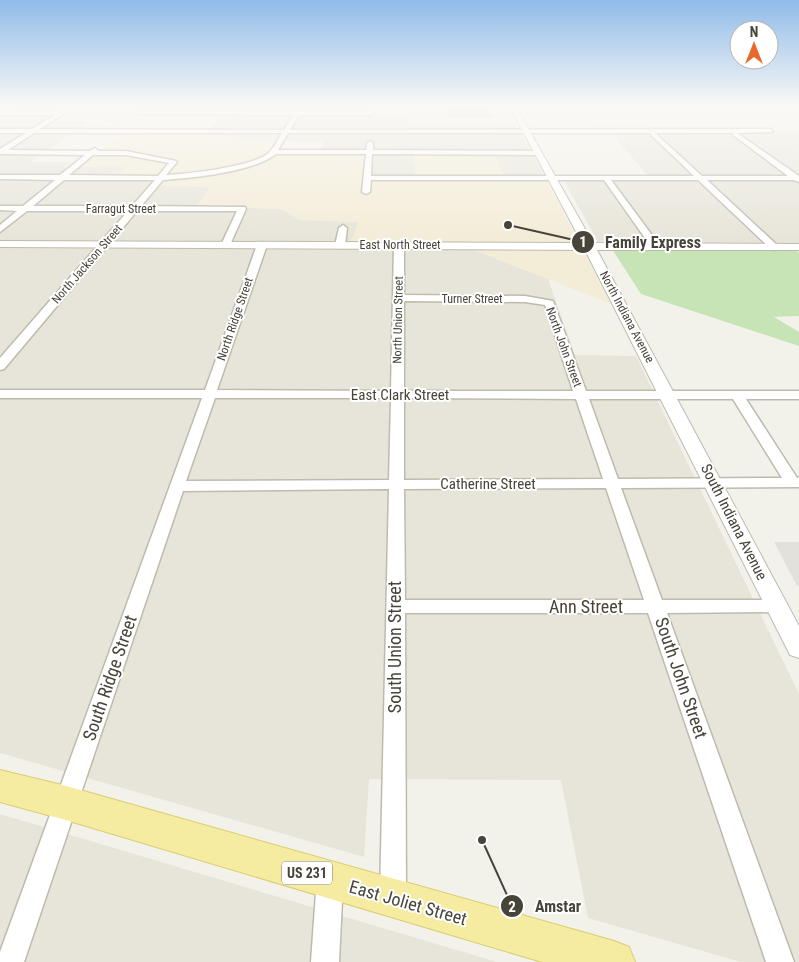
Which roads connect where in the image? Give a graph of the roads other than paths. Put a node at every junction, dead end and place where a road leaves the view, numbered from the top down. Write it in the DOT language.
graph roads {
  1 [pos="0,152"];
  2 [pos="274,152"];
  3 [pos="378,152"];
  4 [pos="530,152"];
  5 [pos="673,152"];
  6 [pos="760,152"];
  7 [pos="92,153"];
  8 [pos="369,153"];
  9 [pos="538,153"];
  10 [pos="0,177"];
  11 [pos="62,178"];
  12 [pos="161,178"];
  13 [pos="367,178"];
  14 [pos="552,178"];
  15 [pos="606,178"];
  16 [pos="702,178"];
  17 [pos="798,179"];
  18 [pos="366,192"];
  19 [pos="0,208"];
  20 [pos="25,208"];
  21 [pos="135,209"];
  22 [pos="344,228"];
  23 [pos="0,229"];
  24 [pos="0,244"];
  25 [pos="104,245"];
  26 [pos="226,245"];
  27 [pos="262,245"];
  28 [pos="340,245"];
  29 [pos="399,245"];
  30 [pos="589,246"];
  31 [pos="655,246"];
  32 [pos="799,246"];
  33 [pos="774,247"];
  34 [pos="399,298"];
  35 [pos="544,300"];
  36 [pos="0,366"];
  37 [pos="0,394"];
  38 [pos="209,394"];
  39 [pos="397,394"];
  40 [pos="582,395"];
  41 [pos="668,395"];
  42 [pos="737,395"];
  43 [pos="799,395"];
  44 [pos="713,482"];
  45 [pos="796,482"];
  46 [pos="613,483"];
  47 [pos="396,484"];
  48 [pos="178,486"];
  49 [pos="777,606"];
  50 [pos="395,607"];
  51 [pos="656,607"];
  52 [pos="799,649"];
  53 [pos="0,786"];
  54 [pos="66,803"];
  55 [pos="330,879"];
  56 [pos="393,899"];
  57 [pos="10,962"];
  58 [pos="325,962"];
  59 [pos="614,962"];
  60 [pos="780,962"];
  1 -- 7 [label="street"];
  2 -- 8 [label="street"];
  2 -- 12 [label="street"];
  3 -- 8 [label="street"];
  4 -- 9 [label="street"];
  5 -- 16 [label="street"];
  6 -- 17 [label="street"];
  7 -- 11 [label="street"];
  7 -- 12 [label="street, North Jackson Street"];
  8 -- 13 [label="street"];
  9 -- 14 [label="street, North Indiana Avenue"];
  10 -- 11 [label="street"];
  11 -- 12 [label="street"];
  11 -- 20 [label="street"];
  12 -- 21 [label="street, North Jackson Street"];
  13 -- 14 [label="street"];
  13 -- 18 [label="street"];
  14 -- 15 [label="street"];
  14 -- 30 [label="street, North Indiana Avenue"];
  15 -- 16 [label="street"];
  15 -- 31 [label="street"];
  16 -- 17 [label="street"];
  16 -- 33 [label="street"];
  19 -- 20 [label="street, Farragut Street"];
  20 -- 21 [label="street, Farragut Street"];
  20 -- 23 [label="street"];
  21 -- 25 [label="street, North Jackson Street"];
  21 -- 26 [label="street, Farragut Street"];
  22 -- 28 [label="street"];
  24 -- 25 [label="street, East North Street"];
  25 -- 26 [label="street, East North Street"];
  25 -- 36 [label="street, North Jackson Street"];
  26 -- 27 [label="street, East North Street"];
  27 -- 28 [label="street, East North Street"];
  27 -- 38 [label="street, North Ridge Street"];
  28 -- 29 [label="street, East North Street"];
  29 -- 30 [label="street, East North Street"];
  29 -- 34 [label="street, North Union Street"];
  30 -- 31 [label="street, East North Street"];
  30 -- 41 [label="street, North Indiana Avenue"];
  31 -- 33 [label="street, East North Street"];
  32 -- 33 [label="street, East North Street"];
  34 -- 35 [label="street, Turner Street"];
  34 -- 39 [label="street, North Union Street"];
  35 -- 40 [label="street, North John Street"];
  37 -- 38 [label="street, East Clark Street"];
  38 -- 39 [label="street, East Clark Street"];
  38 -- 48 [label="street, South Ridge Street"];
  39 -- 40 [label="street, East Clark Street"];
  39 -- 47 [label="street, South Union Street"];
  40 -- 41 [label="street, East Clark Street"];
  40 -- 46 [label="street, South John Street"];
  41 -- 42 [label="street, East Clark Street"];
  41 -- 44 [label="street, South Indiana Avenue"];
  42 -- 43 [label="street, East Clark Street"];
  42 -- 45 [label="street"];
  44 -- 45 [label="street, Catherine Street"];
  44 -- 46 [label="street, Catherine Street"];
  44 -- 49 [label="street, South Indiana Avenue"];
  46 -- 47 [label="street, Catherine Street"];
  46 -- 51 [label="street, South John Street"];
  47 -- 48 [label="street, Catherine Street"];
  47 -- 50 [label="street, South Union Street"];
  48 -- 54 [label="street, South Ridge Street"];
  49 -- 51 [label="street, Ann Street"];
  49 -- 52 [label="street, South Indiana Avenue"];
  50 -- 51 [label="street, Ann Street"];
  50 -- 56 [label="street, South Union Street"];
  51 -- 60 [label="street, South John Street"];
  53 -- 54 [label="main road, East Joliet Street / US 231"];
  54 -- 55 [label="main road, East Joliet Street / US 231"];
  54 -- 57 [label="street, South Ridge Street"];
  55 -- 56 [label="main road, East Joliet Street / US 231"];
  55 -- 58 [label="street"];
  56 -- 59 [label="main road, East Joliet Street / US 231"];
}
